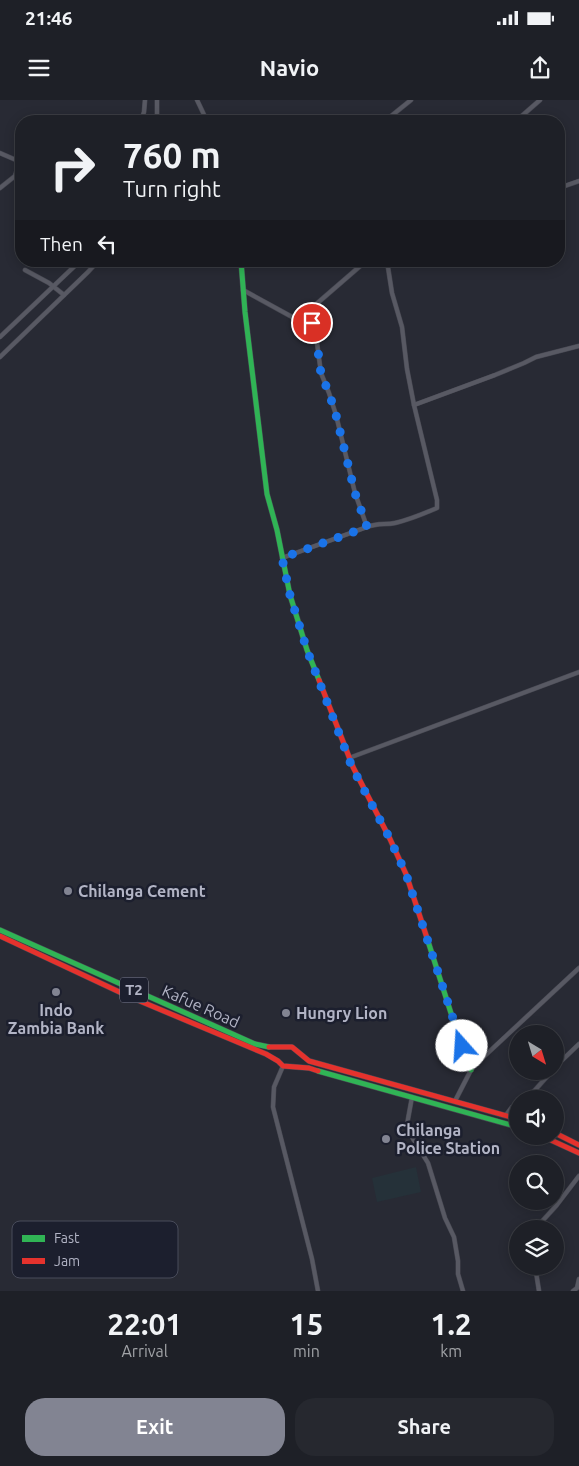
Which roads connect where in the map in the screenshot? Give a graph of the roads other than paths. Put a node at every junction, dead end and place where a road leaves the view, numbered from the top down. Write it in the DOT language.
graph roads {
  1 [pos="145,100"];
  2 [pos="157,100"];
  3 [pos="197,100"];
  4 [pos="411,100"];
  5 [pos="540,100"];
  6 [pos="143,115"];
  7 [pos="157,115"];
  8 [pos="204,115"];
  9 [pos="392,115"];
  10 [pos="523,115"];
  11 [pos="0,153"];
  12 [pos="15,160"];
  13 [pos="15,176"];
  14 [pos="579,181"];
  15 [pos="565,186"];
  16 [pos="0,188"];
  17 [pos="74,267"];
  18 [pos="92,267"];
  19 [pos="242,267"];
  20 [pos="359,267"];
  21 [pos="388,267"];
  22 [pos="25,270"];
  23 [pos="53,286"];
  24 [pos="243,290"];
  25 [pos="64,296"];
  26 [pos="306,314"];
  27 [pos="0,337"];
  28 [pos="579,346"];
  29 [pos="0,357"];
  30 [pos="414,405"];
  31 [pos="367,527"];
  32 [pos="282,558"];
  33 [pos="579,672"];
  34 [pos="349,758"];
  35 [pos="0,930"];
  36 [pos="0,936"];
  37 [pos="579,968"];
  38 [pos="579,1044"];
  39 [pos="285,1047"];
  40 [pos="297,1052"];
  41 [pos="564,1059"];
  42 [pos="278,1061"];
  43 [pos="283,1066"];
  44 [pos="290,1067"];
  45 [pos="472,1070"];
  46 [pos="544,1080"];
  47 [pos="535,1090"];
  48 [pos="412,1097"];
  49 [pos="455,1101"];
  50 [pos="509,1111"];
  51 [pos="506,1115"];
  52 [pos="509,1116"];
  53 [pos="509,1124"];
  54 [pos="564,1138"];
  55 [pos="562,1145"];
  56 [pos="579,1145"];
  57 [pos="579,1153"];
  58 [pos="579,1176"];
  59 [pos="543,1220"];
  60 [pos="537,1275"];
  61 [pos="579,1279"];
  62 [pos="318,1291"];
  63 [pos="462,1291"];
  64 [pos="540,1291"];
  65 [pos="573,1291"];
  1 -- 6 [label="street"];
  2 -- 7 [label="street"];
  3 -- 8 [label="street"];
  4 -- 9 [label="street"];
  5 -- 10 [label="street"];
  11 -- 12 [label="street"];
  13 -- 16 [label="street"];
  14 -- 15 [label="street"];
  17 -- 23 [label="street"];
  18 -- 25 [label="street"];
  19 -- 24 [label="main road"];
  20 -- 26 [label="street"];
  21 -- 30 [label="street"];
  22 -- 23 [label="street"];
  23 -- 25 [label="street"];
  23 -- 27 [label="street"];
  24 -- 26 [label="street"];
  24 -- 32 [label="main road"];
  25 -- 29 [label="street"];
  26 -- 31 [label="street"];
  28 -- 30 [label="street"];
  30 -- 31 [label="street"];
  31 -- 32 [label="street"];
  32 -- 34 [label="main road"];
  33 -- 34 [label="street"];
  34 -- 45 [label="main road"];
  35 -- 39 [label="main road, Kafue Road / T2"];
  36 -- 42 [label="main road, Kafue Road / T2"];
  37 -- 45 [label="street"];
  38 -- 41 [label="street"];
  39 -- 40 [label="main road"];
  39 -- 42 [label="main road"];
  40 -- 44 [label="main road"];
  40 -- 49 [label="main road"];
  42 -- 43 [label="main road"];
  43 -- 44 [label="main road"];
  43 -- 62 [label="street"];
  44 -- 48 [label="main road"];
  45 -- 49 [label="street"];
  46 -- 47 [label="street"];
  48 -- 53 [label="main road"];
  48 -- 63 [label="street"];
  49 -- 51 [label="main road"];
  50 -- 51 [label="street"];
  51 -- 52 [label="main road"];
  54 -- 56 [label="main road"];
  55 -- 57 [label="main road"];
  58 -- 59 [label="street"];
  60 -- 64 [label="street"];
  61 -- 65 [label="street"];
}
